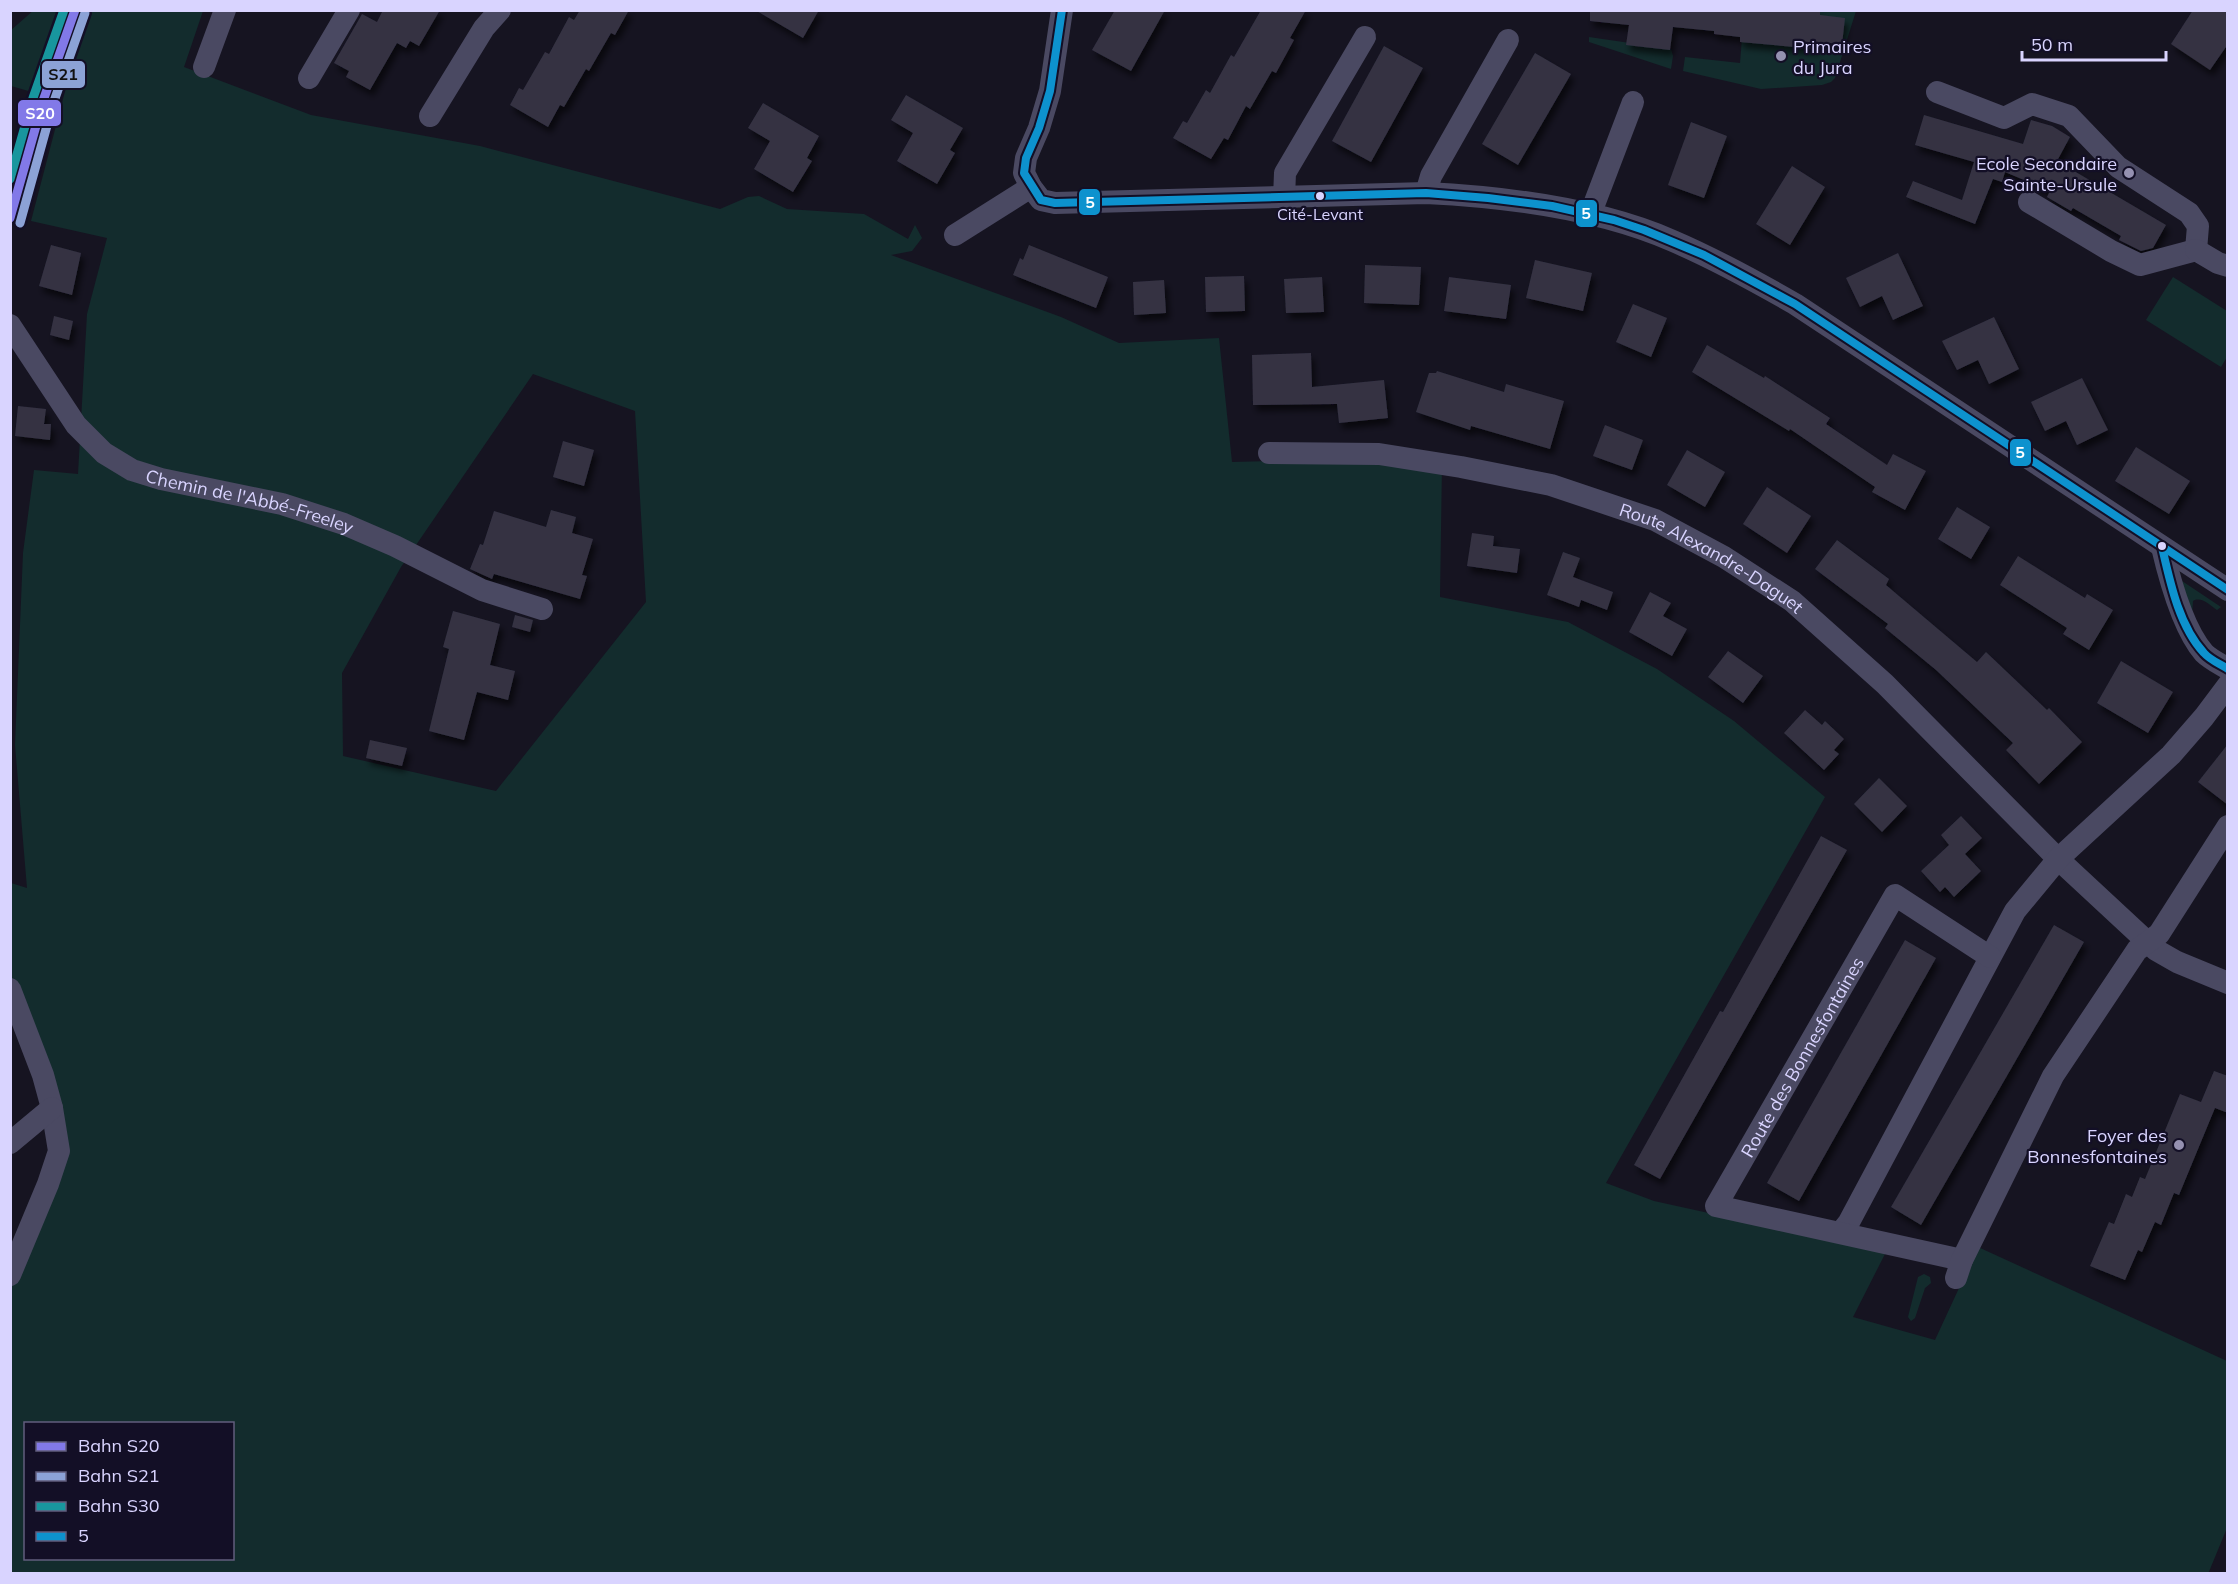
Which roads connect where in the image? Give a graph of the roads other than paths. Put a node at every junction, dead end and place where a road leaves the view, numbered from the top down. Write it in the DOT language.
graph roads {
  1 [pos="225,10"];
  2 [pos="349,10"];
  3 [pos="500,10"];
  4 [pos="1062,10"];
  5 [pos="1365,37"];
  6 [pos="1508,40"];
  7 [pos="204,67"];
  8 [pos="309,78"];
  9 [pos="1937,92"];
  10 [pos="1633,102"];
  11 [pos="430,116"];
  12 [pos="1031,187"];
  13 [pos="1426,194"];
  14 [pos="1284,198"];
  15 [pos="2029,202"];
  16 [pos="1590,215"];
  17 [pos="955,235"];
  18 [pos="2196,250"];
  19 [pos="2228,266"];
  20 [pos="10,325"];
  21 [pos="1269,453"];
  22 [pos="2162,547"];
  23 [pos="2228,590"];
  24 [pos="542,609"];
  25 [pos="2228,669"];
  26 [pos="2228,685"];
  27 [pos="2228,826"];
  28 [pos="2058,860"];
  29 [pos="2147,942"];
  30 [pos="1990,957"];
  31 [pos="2228,983"];
  32 [pos="10,989"];
  33 [pos="52,1108"];
  34 [pos="10,1143"];
  35 [pos="1841,1232"];
  36 [pos="10,1275"];
  1 -- 7 [label="street"];
  2 -- 8 [label="street"];
  3 -- 11 [label="street"];
  4 -- 12 [label="street"];
  5 -- 14 [label="street"];
  6 -- 13 [label="street"];
  9 -- 18 [label="street"];
  10 -- 16 [label="street"];
  12 -- 14 [label="street"];
  12 -- 17 [label="street"];
  13 -- 14 [label="street"];
  13 -- 16 [label="street"];
  15 -- 18 [label="street"];
  16 -- 22 [label="street"];
  18 -- 19 [label="street"];
  20 -- 24 [label="street, Chemin de l'Abbé-Freeley"];
  21 -- 28 [label="street, Route Alexandre-Daguet"];
  22 -- 23 [label="street"];
  22 -- 25 [label="street"];
  26 -- 28 [label="street"];
  27 -- 29 [label="street, Route des Bonnesfontaines"];
  28 -- 29 [label="street"];
  28 -- 30 [label="street"];
  29 -- 31 [label="street"];
  29 -- 35 [label="street, Route des Bonnesfontaines"];
  30 -- 35 [label="street"];
  30 -- 35 [label="street, Route des Bonnesfontaines"];
  32 -- 33 [label="street"];
  33 -- 34 [label="street"];
  33 -- 36 [label="street"];
}
